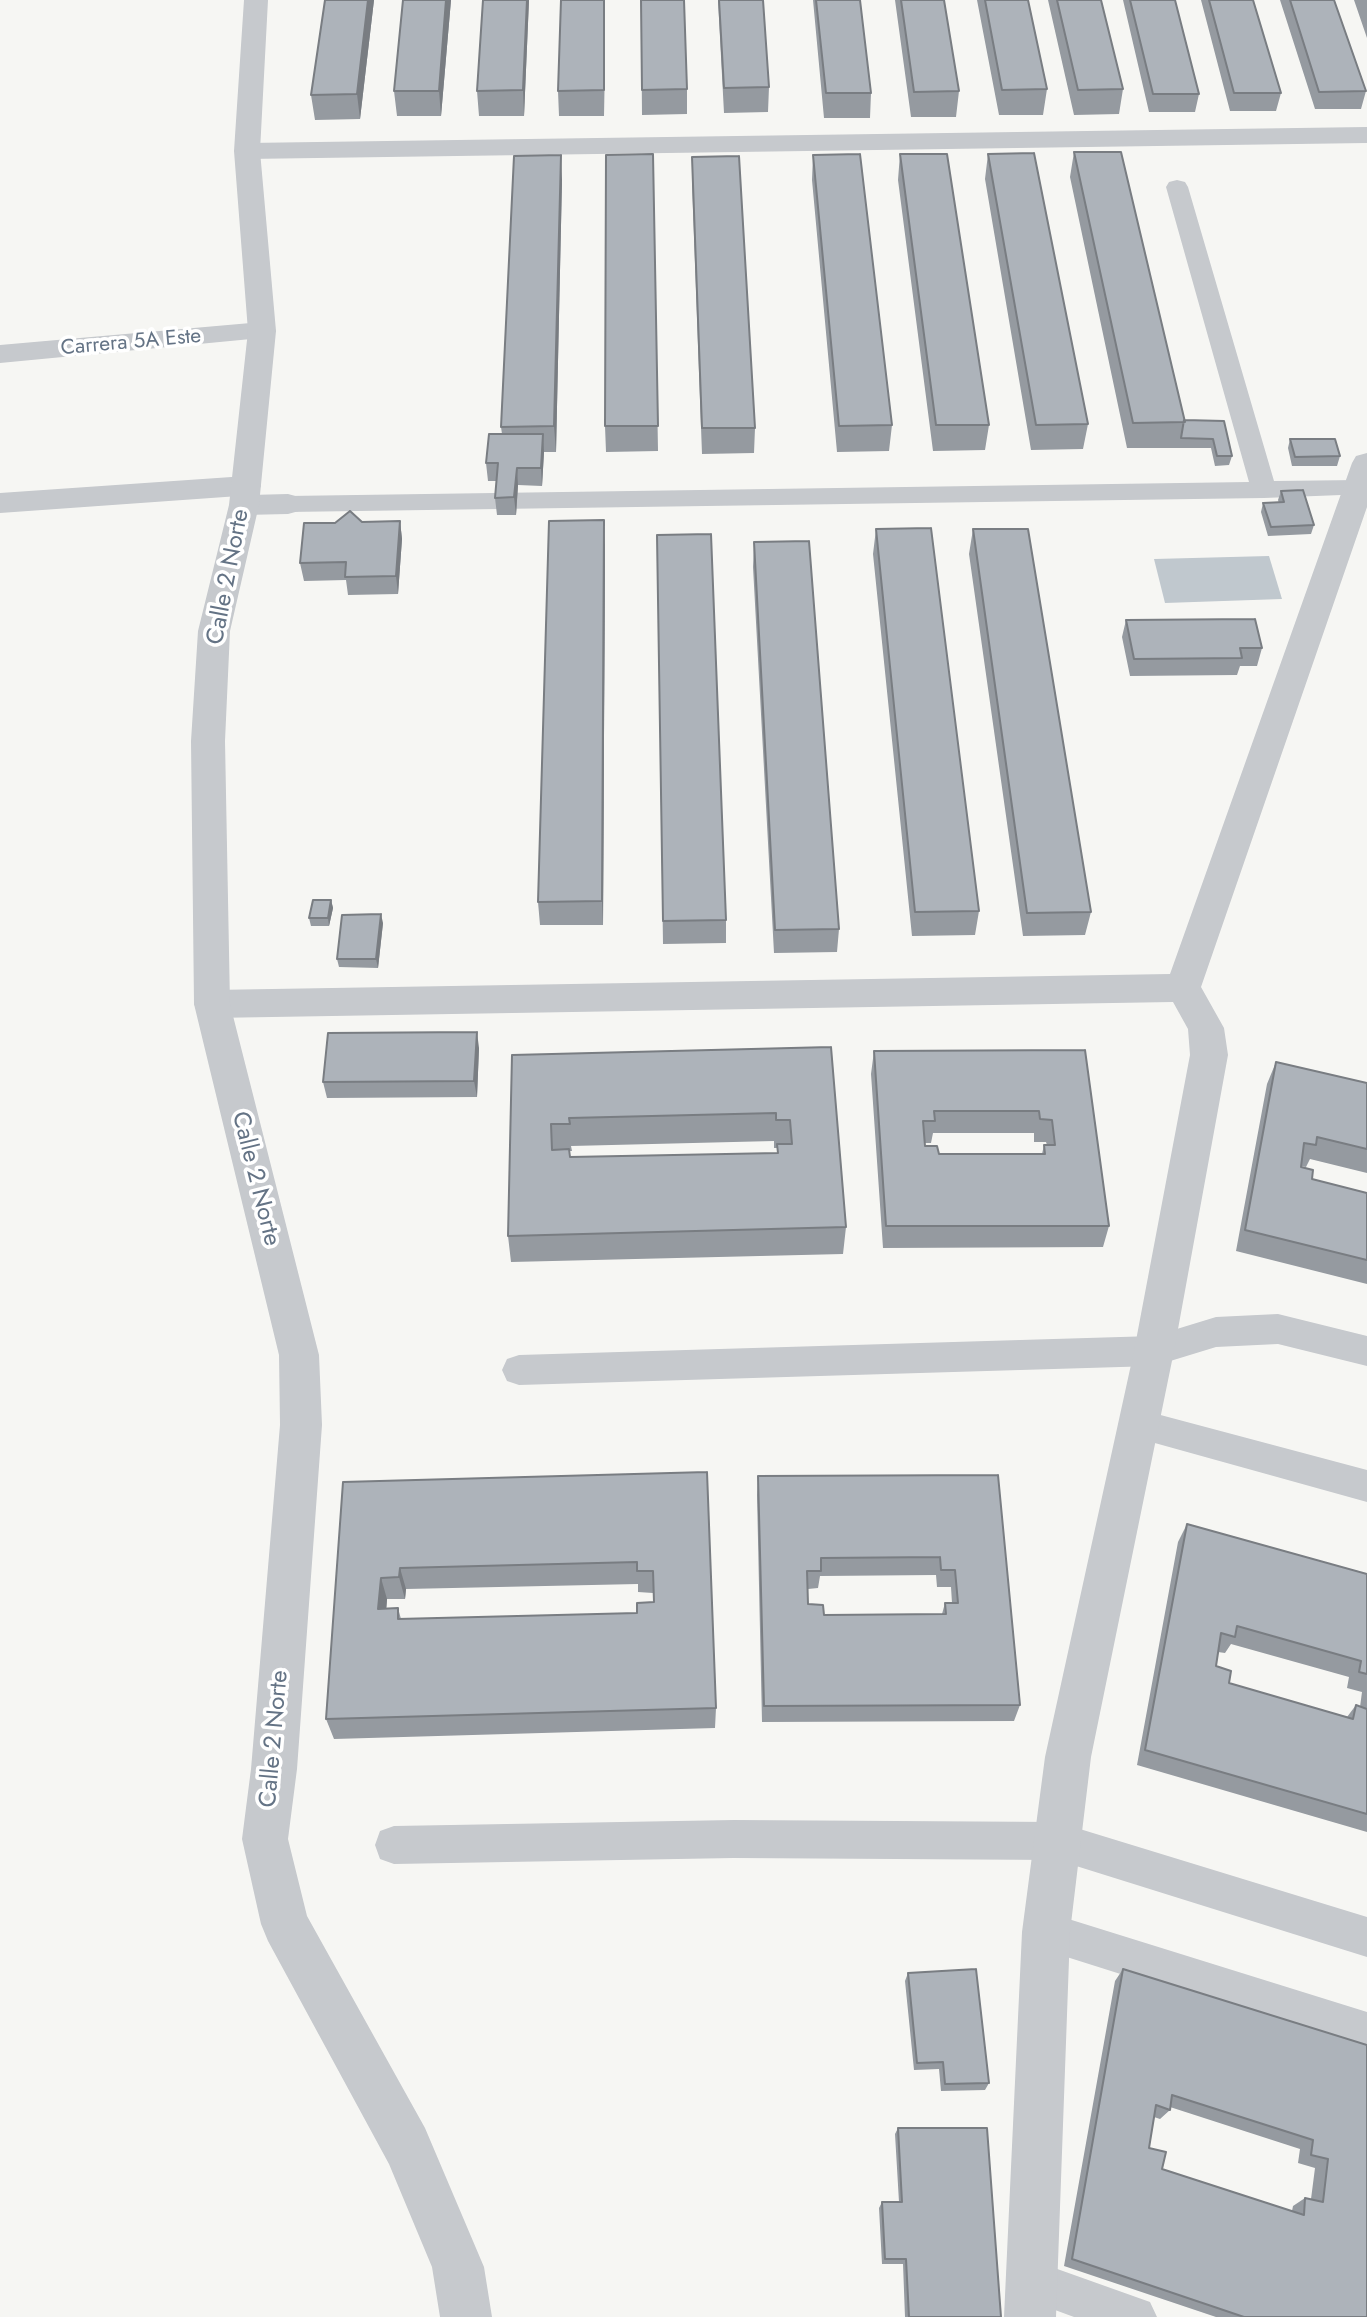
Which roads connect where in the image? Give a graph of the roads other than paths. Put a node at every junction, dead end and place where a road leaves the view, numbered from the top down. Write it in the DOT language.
graph roads {
  1 [pos="256,0"];
  2 [pos="1367,135"];
  3 [pos="247,151"];
  4 [pos="1177,187"];
  5 [pos="262,331"];
  6 [pos="0,354"];
  7 [pos="1363,475"];
  8 [pos="1265,490"];
  9 [pos="245,495"];
  10 [pos="0,503"];
  11 [pos="288,504"];
  12 [pos="1183,988"];
  13 [pos="212,1004"];
  14 [pos="1154,1351"];
  15 [pos="1367,1352"];
  16 [pos="519,1370"];
  17 [pos="1138,1424"];
  18 [pos="1367,1486"];
  19 [pos="1057,1841"];
  20 [pos="394,1845"];
  21 [pos="1046,1932"];
  22 [pos="1367,1937"];
  23 [pos="1367,2032"];
  24 [pos="1031,2299"];
  25 [pos="466,2317"];
  26 [pos="1135,2317"];
  1 -- 3 [label="street, Calle 2 Norte"];
  2 -- 3 [label="street"];
  3 -- 5 [label="street, Calle 2 Norte"];
  4 -- 8 [label="lane"];
  5 -- 6 [label="street, Carrera 5A Este"];
  5 -- 9 [label="street, Calle 2 Norte"];
  7 -- 8 [label="lane"];
  7 -- 12 [label="street"];
  8 -- 11 [label="lane"];
  9 -- 10 [label="street"];
  9 -- 11 [label="street"];
  9 -- 13 [label="street, Calle 2 Norte"];
  12 -- 13 [label="street"];
  12 -- 14 [label="street"];
  13 -- 25 [label="street, Calle 2 Norte"];
  14 -- 15 [label="lane"];
  14 -- 16 [label="lane"];
  14 -- 17 [label="street"];
  17 -- 18 [label="lane"];
  17 -- 19 [label="street"];
  19 -- 20 [label="lane"];
  19 -- 21 [label="street"];
  19 -- 22 [label="lane"];
  21 -- 23 [label="lane"];
  21 -- 24 [label="street"];
  24 -- 26 [label="lane"];
}
